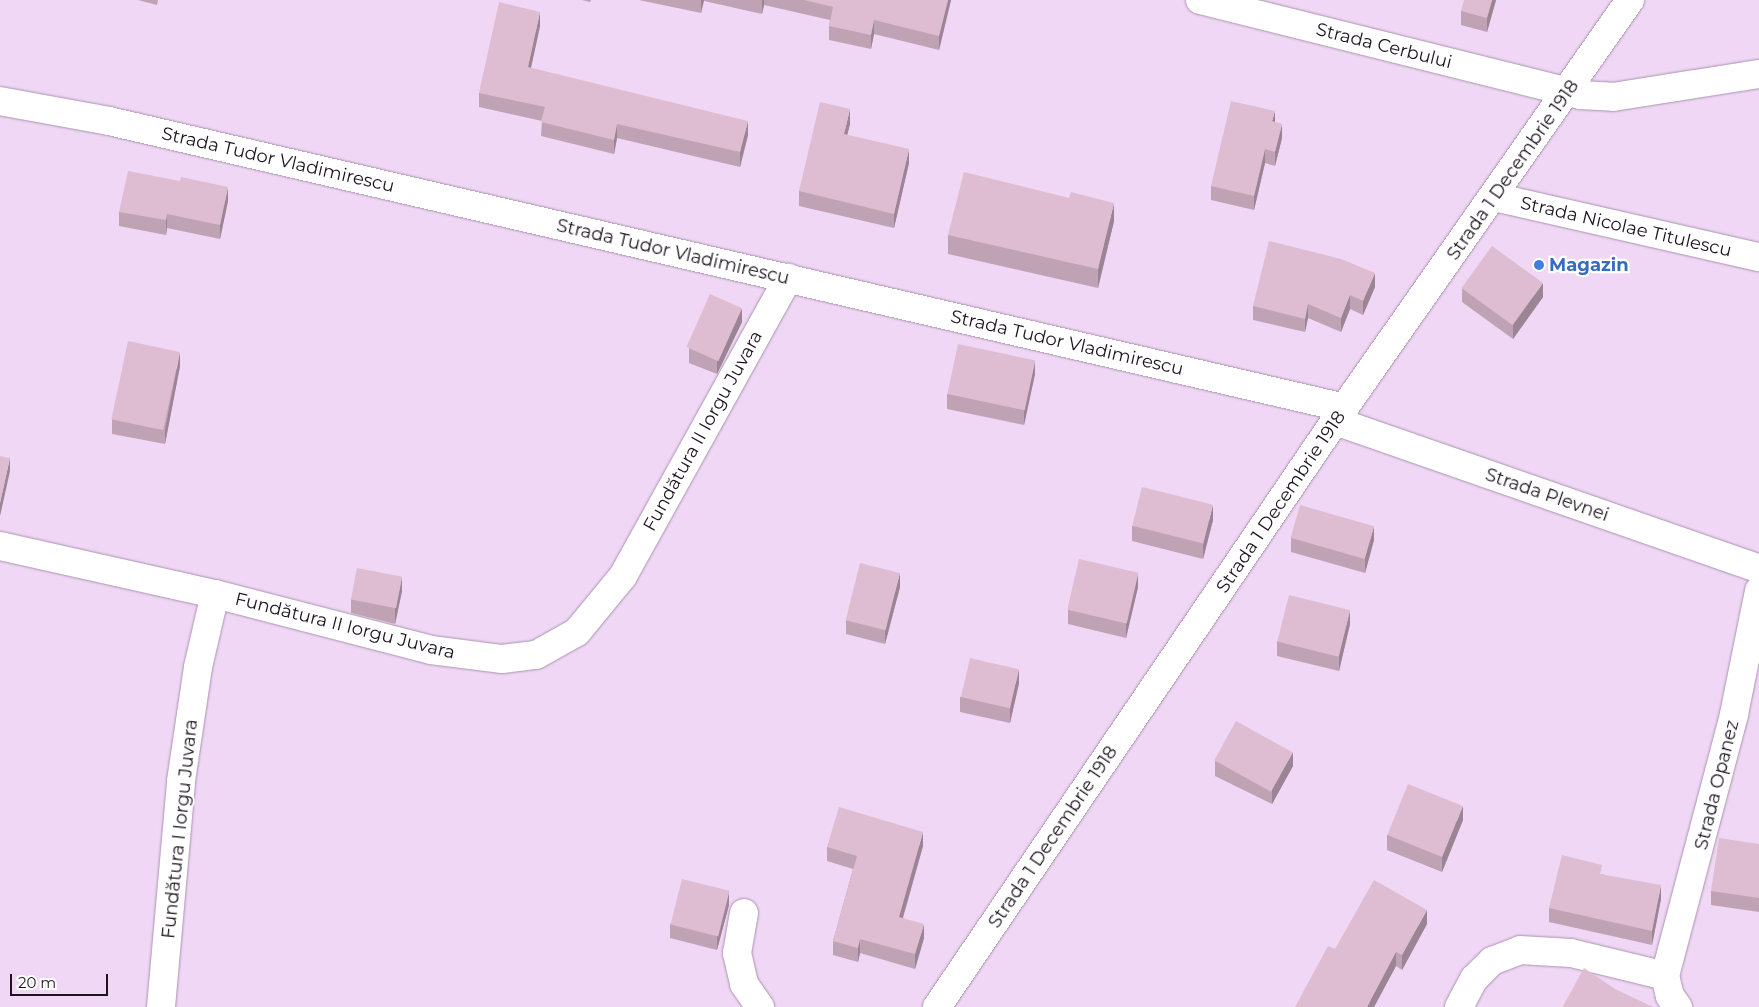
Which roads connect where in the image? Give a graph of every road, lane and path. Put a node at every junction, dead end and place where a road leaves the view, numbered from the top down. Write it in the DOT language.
graph roads {
  1 [pos="1200,0"];
  2 [pos="1630,0"];
  3 [pos="1759,74"];
  4 [pos="1567,92"];
  5 [pos="0,101"];
  6 [pos="1494,197"];
  7 [pos="1759,256"];
  8 [pos="788,278"];
  9 [pos="1340,415"];
  10 [pos="0,546"];
  11 [pos="1759,568"];
  12 [pos="1759,591"];
  13 [pos="215,594"];
  14 [pos="744,912"];
  15 [pos="1665,976"];
  16 [pos="162,1007"];
  17 [pos="760,1007"];
  18 [pos="937,1007"];
  19 [pos="1459,1007"];
  20 [pos="1678,1007"];
  1 -- 4 [label="street, Strada Cerbului"];
  2 -- 4 [label="street, Strada 1 Decembrie 1918"];
  3 -- 4 [label="street, Strada Cerbului"];
  4 -- 6 [label="street, Strada 1 Decembrie 1918"];
  5 -- 8 [label="street, Strada Tudor Vladimirescu"];
  6 -- 7 [label="street, Strada Nicolae Titulescu"];
  6 -- 9 [label="street, Strada 1 Decembrie 1918"];
  8 -- 9 [label="street, Strada Tudor Vladimirescu"];
  8 -- 13 [label="street, Fundătura II Iorgu Juvara"];
  9 -- 11 [label="street, Strada Plevnei"];
  9 -- 18 [label="street, Strada 1 Decembrie 1918"];
  10 -- 13 [label="street, Fundătura II Iorgu Juvara"];
  12 -- 15 [label="street, Strada Opanez"];
  13 -- 16 [label="street, Fundătura I Iorgu Juvara"];
  14 -- 17 [label="street"];
  15 -- 19 [label="street"];
  15 -- 20 [label="street"];
}
